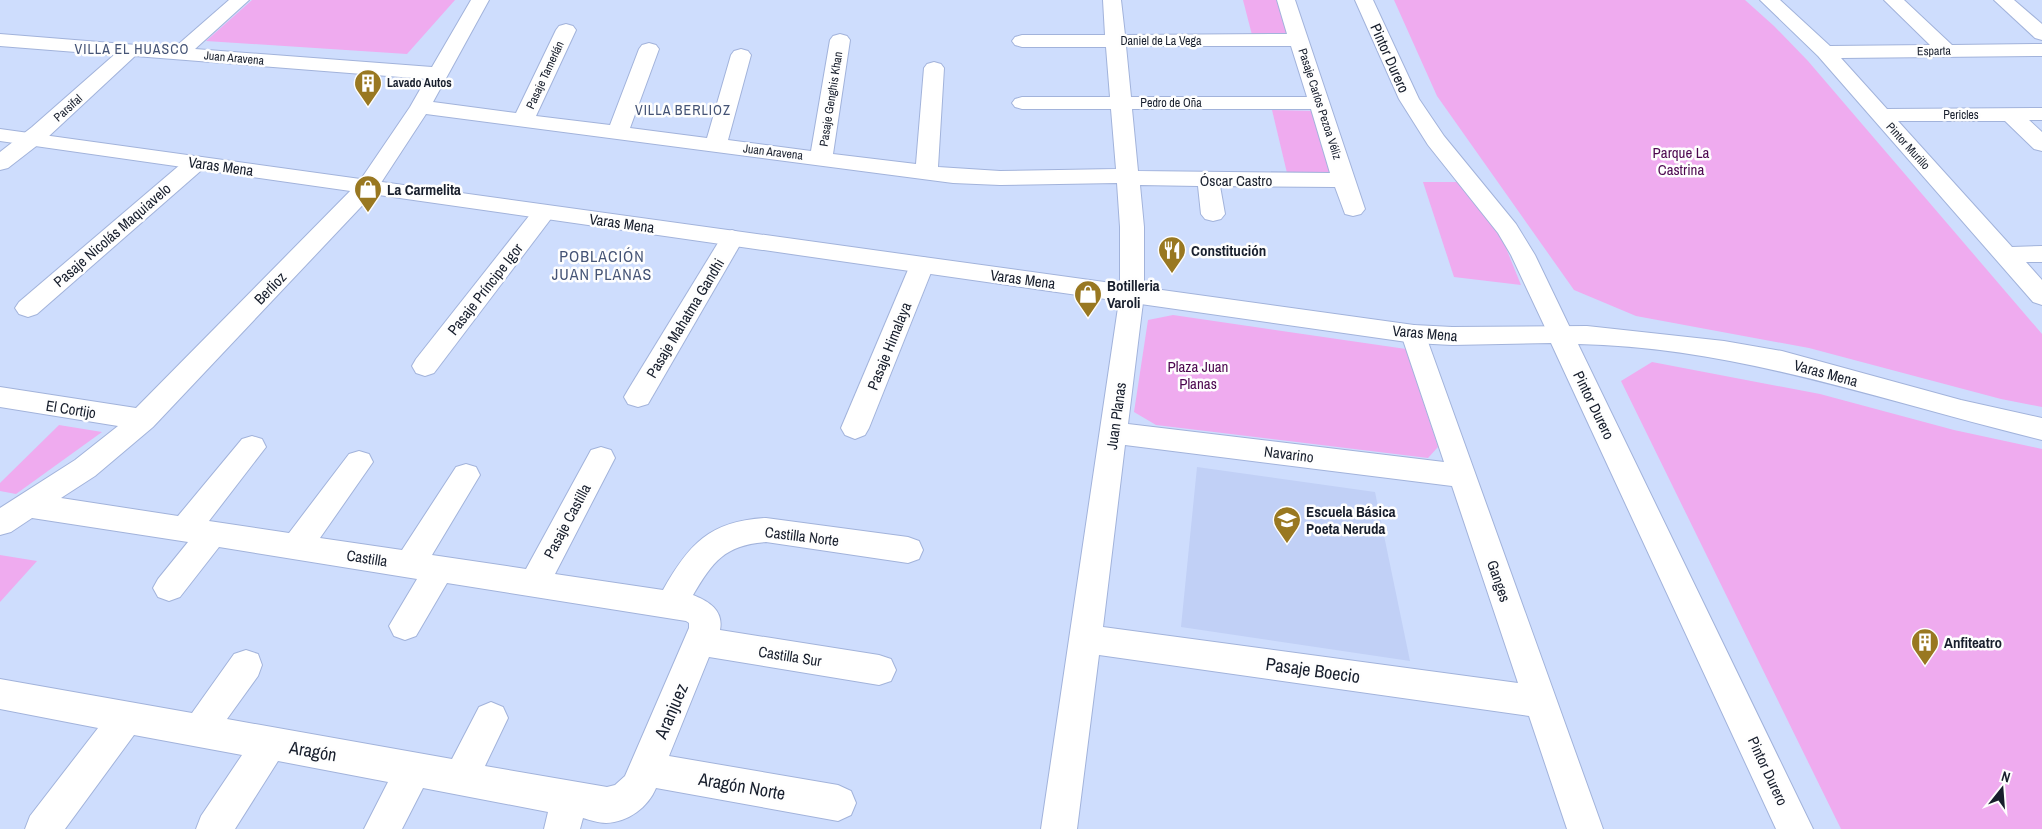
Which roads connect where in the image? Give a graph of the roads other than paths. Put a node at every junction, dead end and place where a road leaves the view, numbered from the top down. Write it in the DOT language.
graph roads {
  1 [pos="240,0"];
  2 [pos="480,0"];
  3 [pos="1112,0"];
  4 [pos="1286,0"];
  5 [pos="1364,0"];
  6 [pos="1769,0"];
  7 [pos="1893,0"];
  8 [pos="2003,0"];
  9 [pos="566,30"];
  10 [pos="2040,30"];
  11 [pos="0,40"];
  12 [pos="840,40"];
  13 [pos="1299,40"];
  14 [pos="1022,41"];
  15 [pos="1116,41"];
  16 [pos="650,48"];
  17 [pos="132,49"];
  18 [pos="2042,50"];
  19 [pos="1947,51"];
  20 [pos="1825,52"];
  21 [pos="179,53"];
  22 [pos="741,54"];
  23 [pos="934,68"];
  24 [pos="438,74"];
  25 [pos="1022,103"];
  26 [pos="1122,103"];
  27 [pos="1319,103"];
  28 [pos="420,106"];
  29 [pos="2010,114"];
  30 [pos="2042,114"];
  31 [pos="1880,115"];
  32 [pos="523,120"];
  33 [pos="618,132"];
  34 [pos="0,135"];
  35 [pos="31,140"];
  36 [pos="2042,144"];
  37 [pos="716,145"];
  38 [pos="821,158"];
  39 [pos="0,163"];
  40 [pos="196,163"];
  41 [pos="927,172"];
  42 [pos="1128,176"];
  43 [pos="1208,179"];
  44 [pos="1344,180"];
  45 [pos="367,187"];
  46 [pos="1353,209"];
  47 [pos="544,212"];
  48 [pos="1213,214"];
  49 [pos="732,238"];
  50 [pos="2042,254"];
  51 [pos="2005,255"];
  52 [pos="922,265"];
  53 [pos="1132,294"];
  54 [pos="2042,296"];
  55 [pos="28,308"];
  56 [pos="1414,334"];
  57 [pos="1560,334"];
  58 [pos="425,366"];
  59 [pos="0,397"];
  60 [pos="638,397"];
  61 [pos="143,420"];
  62 [pos="855,428"];
  63 [pos="2042,429"];
  64 [pos="1114,433"];
  65 [pos="252,447"];
  66 [pos="600,458"];
  67 [pos="359,462"];
  68 [pos="466,475"];
  69 [pos="1463,476"];
  70 [pos="28,505"];
  71 [pos="0,523"];
  72 [pos="198,532"];
  73 [pos="296,547"];
  74 [pos="908,550"];
  75 [pos="424,567"];
  76 [pos="534,584"];
  77 [pos="169,588"];
  78 [pos="671,605"];
  79 [pos="405,626"];
  80 [pos="702,629"];
  81 [pos="1085,639"];
  82 [pos="246,664"];
  83 [pos="879,670"];
  84 [pos="0,694"];
  85 [pos="1541,702"];
  86 [pos="127,717"];
  87 [pos="491,718"];
  88 [pos="200,730"];
  89 [pos="270,743"];
  90 [pos="414,769"];
  91 [pos="646,769"];
  92 [pos="461,778"];
  93 [pos="625,800"];
  94 [pos="838,803"];
  95 [pos="566,814"];
  96 [pos="43,829"];
  97 [pos="214,829"];
  98 [pos="382,829"];
  99 [pos="1059,829"];
  100 [pos="1585,829"];
  101 [pos="1795,829"];
  1 -- 21 [label="street"];
  2 -- 24 [label="street, Berlioz"];
  3 -- 15 [label="street, Juan Planas"];
  4 -- 13 [label="street, Pasaje Carlos Pezoa Véliz"];
  5 -- 57 [label="street, Pintor Durero"];
  6 -- 20 [label="street, Pintor Murillo"];
  7 -- 19 [label="street"];
  8 -- 10 [label="street"];
  9 -- 32 [label="street, Pasaje Tamerlán"];
  11 -- 17 [label="street, Juan Aravena"];
  12 -- 38 [label="street, Pasaje Genghis Khan"];
  13 -- 15 [label="street, Daniel de La Vega"];
  13 -- 27 [label="street, Pasaje Carlos Pezoa Véliz"];
  14 -- 15 [label="street, Daniel de La Vega"];
  15 -- 26 [label="street, Juan Planas"];
  16 -- 33 [label="street"];
  17 -- 21 [label="street, Juan Aravena"];
  17 -- 35 [label="street, Parsifal"];
  18 -- 19 [label="street, Esparta"];
  19 -- 20 [label="street, Esparta"];
  20 -- 31 [label="street, Pintor Murillo"];
  21 -- 24 [label="street, Juan Aravena"];
  22 -- 37 [label="street"];
  23 -- 41 [label="street"];
  24 -- 28 [label="street, Berlioz"];
  25 -- 26 [label="street, Pedro de Oña"];
  26 -- 27 [label="street, Pedro de Oña"];
  26 -- 42 [label="street, Juan Planas"];
  27 -- 44 [label="street, Pasaje Carlos Pezoa Véliz"];
  28 -- 32 [label="street, Juan Aravena"];
  28 -- 45 [label="street, Berlioz"];
  29 -- 30 [label="street, Pericles"];
  29 -- 31 [label="street, Pericles"];
  29 -- 36 [label="street"];
  31 -- 51 [label="street, Pintor Murillo"];
  32 -- 33 [label="street, Juan Aravena"];
  33 -- 37 [label="street, Juan Aravena"];
  34 -- 35 [label="street, Varas Mena"];
  35 -- 39 [label="street, Parsifal"];
  35 -- 40 [label="street, Varas Mena"];
  37 -- 38 [label="street, Juan Aravena"];
  38 -- 41 [label="street, Juan Aravena"];
  40 -- 45 [label="street, Varas Mena"];
  40 -- 55 [label="street, Pasaje Nicolás Maquiavelo"];
  41 -- 42 [label="street, Juan Aravena"];
  42 -- 43 [label="street, Óscar Castro"];
  42 -- 53 [label="street, Juan Planas"];
  43 -- 44 [label="street, Óscar Castro"];
  43 -- 48 [label="street"];
  44 -- 46 [label="street, Pasaje Carlos Pezoa Véliz"];
  45 -- 47 [label="street, Varas Mena"];
  45 -- 61 [label="street, Berlioz"];
  47 -- 49 [label="street, Varas Mena"];
  47 -- 58 [label="street, Pasaje Príncipe Igor"];
  49 -- 52 [label="street, Varas Mena"];
  49 -- 60 [label="street, Pasaje Mahatma Gandhi"];
  50 -- 51 [label="street"];
  51 -- 54 [label="street, Pintor Murillo"];
  52 -- 53 [label="street, Varas Mena"];
  52 -- 62 [label="street, Pasaje Himalaya"];
  53 -- 56 [label="street, Varas Mena"];
  53 -- 64 [label="street, Juan Planas"];
  56 -- 57 [label="street, Varas Mena"];
  56 -- 69 [label="street, Ganges"];
  57 -- 63 [label="street, Varas Mena"];
  57 -- 101 [label="street, Pintor Durero"];
  59 -- 61 [label="street, El Cortijo"];
  61 -- 70 [label="street, Berlioz"];
  64 -- 69 [label="street, Navarino"];
  64 -- 81 [label="street, Juan Planas"];
  65 -- 72 [label="street"];
  66 -- 76 [label="street, Pasaje Castilla"];
  67 -- 73 [label="street"];
  68 -- 75 [label="street"];
  69 -- 85 [label="street, Ganges"];
  70 -- 71 [label="street, Berlioz"];
  70 -- 72 [label="street, Castilla"];
  72 -- 73 [label="street, Castilla"];
  72 -- 77 [label="street"];
  73 -- 75 [label="street, Castilla"];
  74 -- 78 [label="street, Castilla Norte"];
  75 -- 76 [label="street, Castilla"];
  75 -- 79 [label="street"];
  76 -- 78 [label="street, Castilla"];
  78 -- 80 [label="street, Castilla"];
  80 -- 83 [label="street, Castilla Sur"];
  80 -- 91 [label="street, Aranjuez"];
  81 -- 85 [label="street, Pasaje Boecio"];
  81 -- 99 [label="street, Juan Planas"];
  82 -- 88 [label="street"];
  84 -- 86 [label="street, Aragón"];
  85 -- 100 [label="street, Ganges"];
  86 -- 88 [label="street, Aragón"];
  86 -- 96 [label="street"];
  87 -- 92 [label="street"];
  88 -- 89 [label="street, Aragón"];
  89 -- 90 [label="street, Aragón"];
  89 -- 97 [label="street"];
  90 -- 92 [label="street, Aragón"];
  90 -- 98 [label="street"];
  91 -- 93 [label="street, Aranjuez"];
  91 -- 94 [label="street, Aragón Norte"];
  92 -- 95 [label="street, Aragón"];
  93 -- 95 [label="street, Aragón"];
}
